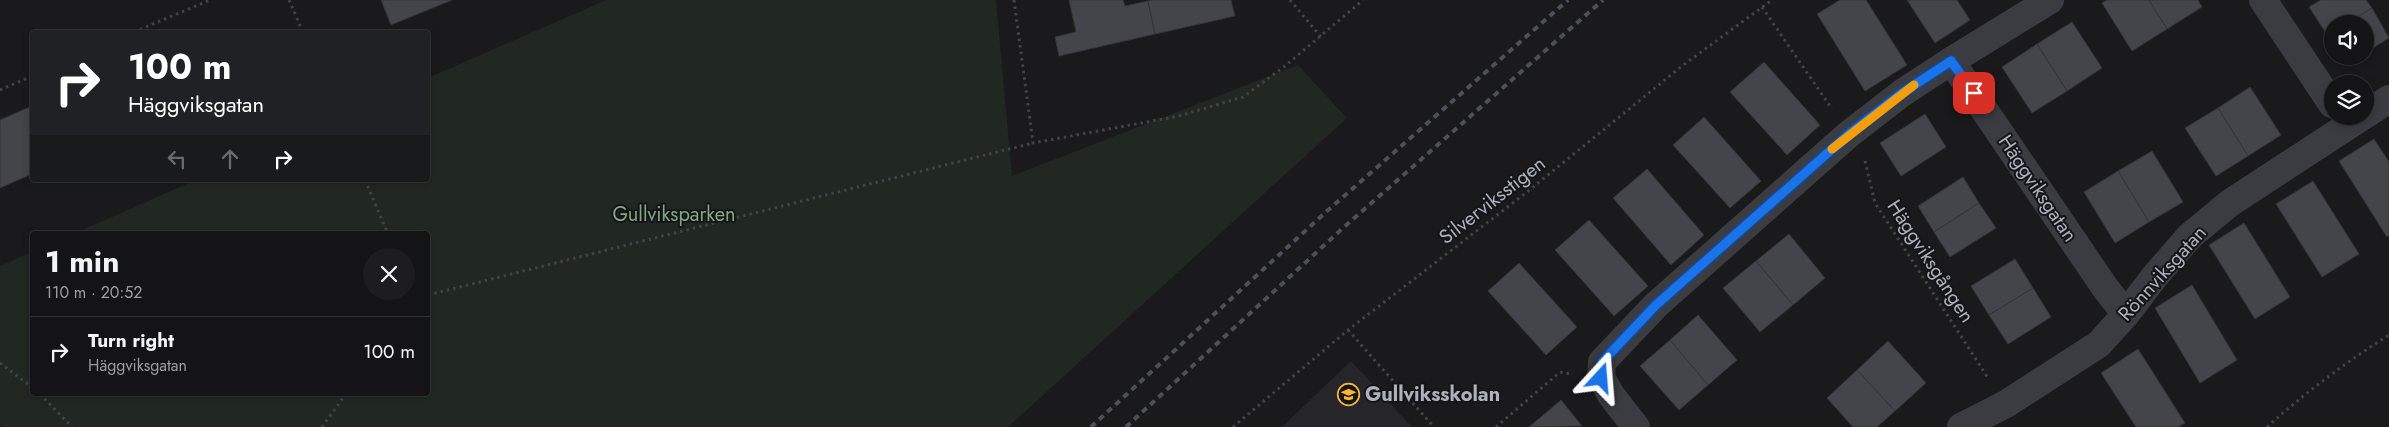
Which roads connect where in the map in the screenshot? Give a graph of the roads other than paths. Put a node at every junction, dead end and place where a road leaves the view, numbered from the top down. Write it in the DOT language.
graph roads {
  1 [pos="2050,0"];
  2 [pos="2263,0"];
  3 [pos="1951,61"];
  4 [pos="2324,92"];
  5 [pos="2389,99"];
  6 [pos="2374,107"];
  7 [pos="2344,125"];
  8 [pos="2126,314"];
  9 [pos="1636,427"];
  10 [pos="1961,427"];
  1 -- 3 [label="street"];
  2 -- 4 [label="street"];
  3 -- 8 [label="street, Häggviksgatan"];
  3 -- 9 [label="street"];
  5 -- 6 [label="street, Rönnviksgatan"];
  7 -- 8 [label="street, Rönnviksgatan"];
  8 -- 10 [label="street, Rönnviksgatan"];
}
